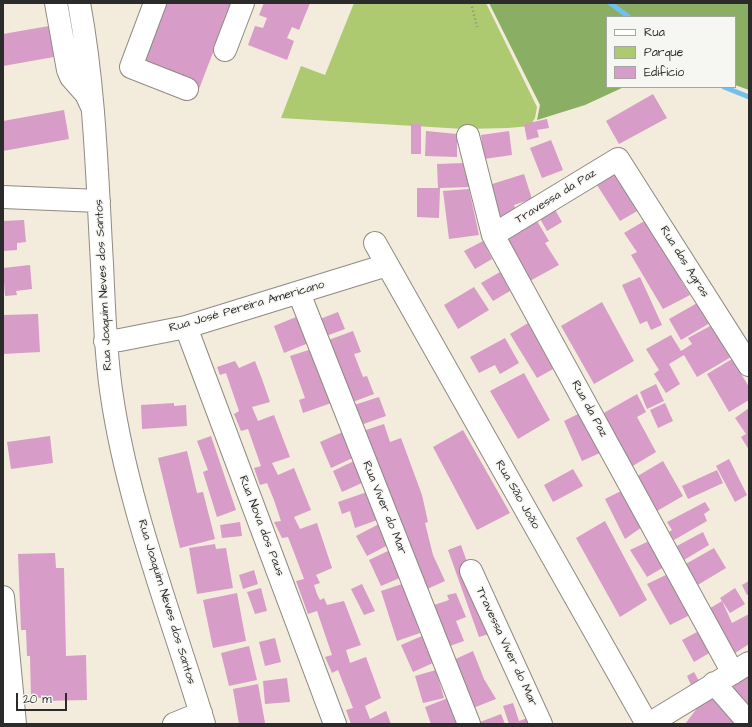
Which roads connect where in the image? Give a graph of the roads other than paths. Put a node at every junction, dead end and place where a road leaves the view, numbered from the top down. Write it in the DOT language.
graph roads {
  1 [pos="56,3"];
  2 [pos="79,3"];
  3 [pos="155,3"];
  4 [pos="243,3"];
  5 [pos="225,50"];
  6 [pos="187,89"];
  7 [pos="94,112"];
  8 [pos="468,136"];
  9 [pos="618,159"];
  10 [pos="3,197"];
  11 [pos="99,201"];
  12 [pos="494,236"];
  13 [pos="375,243"];
  14 [pos="387,265"];
  15 [pos="299,293"];
  16 [pos="186,327"];
  17 [pos="105,341"];
  18 [pos="749,365"];
  19 [pos="471,571"];
  20 [pos="3,597"];
  21 [pos="741,668"];
  22 [pos="714,683"];
  23 [pos="202,718"];
  24 [pos="749,723"];
  25 [pos="14,724"];
  26 [pos="174,724"];
  27 [pos="336,724"];
  28 [pos="469,724"];
  29 [pos="541,724"];
  30 [pos="648,724"];
  1 -- 7 [label="street"];
  2 -- 7 [label="street, Rua Joaquim Neves dos Santos"];
  3 -- 6 [label="street"];
  4 -- 5 [label="street"];
  7 -- 11 [label="street, Rua Joaquim Neves dos Santos"];
  8 -- 12 [label="street, Rua da Paz"];
  9 -- 12 [label="street, Travessa da Paz"];
  9 -- 18 [label="street, Rua das Agras"];
  10 -- 11 [label="street"];
  11 -- 17 [label="street, Rua Joaquim Neves dos Santos"];
  12 -- 21 [label="street, Rua da Paz"];
  13 -- 14 [label="street, Rua São João"];
  14 -- 15 [label="street, Rua José Pereira Americano"];
  14 -- 30 [label="street, Rua São João"];
  15 -- 16 [label="street, Rua José Pereira Americano"];
  15 -- 28 [label="street, Rua Viver do Mar"];
  16 -- 17 [label="street, Rua José Pereira Americano"];
  16 -- 27 [label="street, Rua Nova dos Paus"];
  17 -- 23 [label="street, Rua Joaquim Neves dos Santos"];
  19 -- 29 [label="street, Travessa Viver do Mar"];
  20 -- 25 [label="street"];
  21 -- 22 [label="street"];
  22 -- 24 [label="street"];
  22 -- 30 [label="street"];
  23 -- 26 [label="street"];
}
